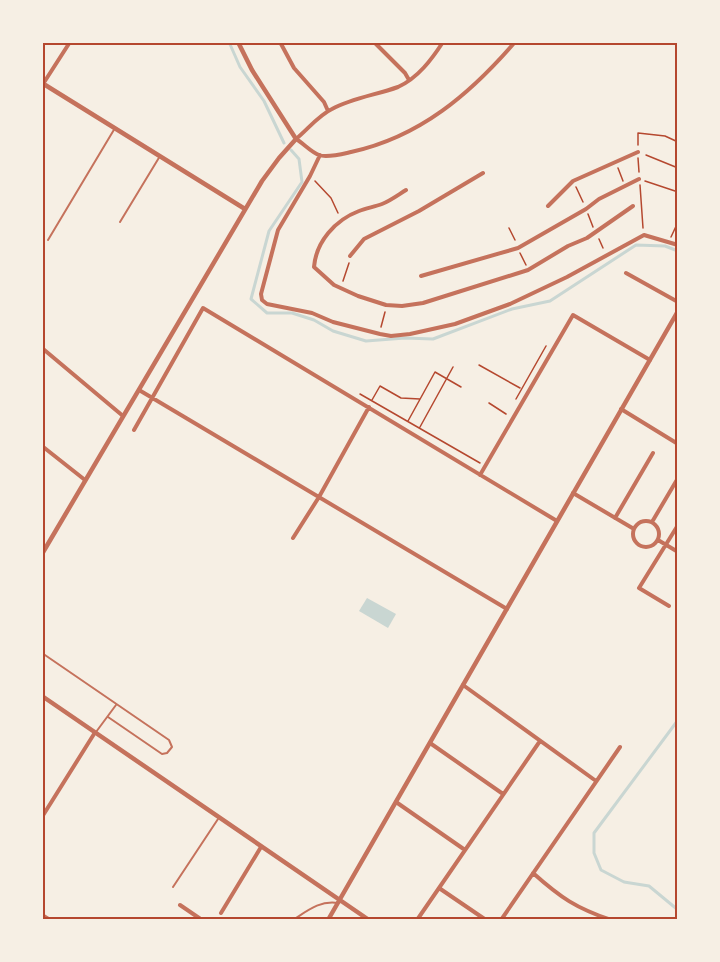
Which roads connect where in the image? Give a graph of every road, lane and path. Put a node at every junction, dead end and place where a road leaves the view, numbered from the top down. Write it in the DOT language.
graph roads {
  1 [pos="70,42"];
  2 [pos="238,42"];
  3 [pos="280,42"];
  4 [pos="374,42"];
  5 [pos="443,42"];
  6 [pos="515,42"];
  7 [pos="409,80"];
  8 [pos="43,84"];
  9 [pos="328,111"];
  10 [pos="115,128"];
  11 [pos="638,133"];
  12 [pos="296,139"];
  13 [pos="678,142"];
  14 [pos="638,152"];
  15 [pos="320,155"];
  16 [pos="160,156"];
  17 [pos="678,168"];
  18 [pos="483,173"];
  19 [pos="310,176"];
  20 [pos="639,179"];
  21 [pos="573,181"];
  22 [pos="406,190"];
  23 [pos="678,192"];
  24 [pos="548,206"];
  25 [pos="633,206"];
  26 [pos="245,209"];
  27 [pos="586,209"];
  28 [pos="341,220"];
  29 [pos="120,222"];
  30 [pos="678,222"];
  31 [pos="509,228"];
  32 [pos="596,232"];
  33 [pos="48,240"];
  34 [pos="669,242"];
  35 [pos="678,245"];
  36 [pos="518,248"];
  37 [pos="350,256"];
  38 [pos="607,256"];
  39 [pos="528,270"];
  40 [pos="626,273"];
  41 [pos="421,276"];
  42 [pos="340,288"];
  43 [pos="678,303"];
  44 [pos="386,305"];
  45 [pos="678,311"];
  46 [pos="380,334"];
  47 [pos="42,348"];
  48 [pos="650,360"];
  49 [pos="479,365"];
  50 [pos="453,367"];
  51 [pos="447,379"];
  52 [pos="461,387"];
  53 [pos="138,389"];
  54 [pos="521,389"];
  55 [pos="355,391"];
  56 [pos="152,398"];
  57 [pos="420,399"];
  58 [pos="372,400"];
  59 [pos="489,403"];
  60 [pos="369,407"];
  61 [pos="621,410"];
  62 [pos="507,414"];
  63 [pos="123,416"];
  64 [pos="408,421"];
  65 [pos="419,428"];
  66 [pos="134,430"];
  67 [pos="678,444"];
  68 [pos="42,446"];
  69 [pos="653,453"];
  70 [pos="479,464"];
  71 [pos="480,475"];
  72 [pos="678,478"];
  73 [pos="85,480"];
  74 [pos="573,493"];
  75 [pos="318,497"];
  76 [pos="615,518"];
  77 [pos="557,521"];
  78 [pos="652,522"];
  79 [pos="678,525"];
  80 [pos="634,529"];
  81 [pos="293,538"];
  82 [pos="658,540"];
  83 [pos="666,544"];
  84 [pos="678,552"];
  85 [pos="42,554"];
  86 [pos="669,606"];
  87 [pos="507,609"];
  88 [pos="42,653"];
  89 [pos="463,685"];
  90 [pos="42,696"];
  91 [pos="116,705"];
  92 [pos="108,717"];
  93 [pos="94,734"];
  94 [pos="540,741"];
  95 [pos="430,743"];
  96 [pos="620,747"];
  97 [pos="597,781"];
  98 [pos="503,795"];
  99 [pos="396,802"];
  100 [pos="42,818"];
  101 [pos="218,819"];
  102 [pos="261,847"];
  103 [pos="465,850"];
  104 [pos="533,873"];
  105 [pos="173,887"];
  106 [pos="439,888"];
  107 [pos="339,901"];
  108 [pos="180,905"];
  109 [pos="220,913"];
  110 [pos="42,915"];
  111 [pos="50,920"];
  112 [pos="202,920"];
  113 [pos="293,920"];
  114 [pos="328,920"];
  115 [pos="369,920"];
  116 [pos="417,920"];
  117 [pos="486,920"];
  118 [pos="501,920"];
  119 [pos="611,920"];
  1 -- 8 [label="street"];
  2 -- 12 [label="street"];
  3 -- 9 [label="street"];
  4 -- 7 [label="street"];
  5 -- 7 [label="street"];
  6 -- 15 [label="street"];
  7 -- 9 [label="street"];
  8 -- 10 [label="street"];
  9 -- 12 [label="street"];
  10 -- 16 [label="street"];
  10 -- 33 [label="lane"];
  11 -- 13 [label="path"];
  12 -- 15 [label="street"];
  12 -- 26 [label="street"];
  14 -- 17 [label="path"];
  14 -- 21 [label="street"];
  15 -- 19 [label="street"];
  16 -- 26 [label="street"];
  16 -- 29 [label="lane"];
  18 -- 37 [label="street"];
  19 -- 28 [label="path"];
  19 -- 46 [label="street"];
  20 -- 23 [label="path"];
  20 -- 27 [label="street"];
  21 -- 24 [label="street"];
  21 -- 27 [label="path"];
  22 -- 28 [label="street"];
  25 -- 32 [label="street"];
  26 -- 53 [label="street"];
  27 -- 32 [label="path"];
  27 -- 36 [label="street"];
  28 -- 42 [label="street"];
  30 -- 34 [label="path"];
  31 -- 36 [label="path"];
  32 -- 38 [label="path"];
  32 -- 39 [label="street"];
  34 -- 35 [label="street"];
  34 -- 38 [label="street"];
  36 -- 39 [label="path"];
  36 -- 41 [label="street"];
  37 -- 42 [label="path"];
  38 -- 46 [label="street"];
  39 -- 44 [label="street"];
  40 -- 43 [label="street"];
  42 -- 44 [label="street"];
  44 -- 46 [label="path"];
  45 -- 48 [label="street"];
  47 -- 63 [label="street"];
  48 -- 61 [label="street"];
  48 -- 71 [label="street"];
  49 -- 54 [label="path"];
  50 -- 51 [label="path"];
  51 -- 52 [label="path"];
  51 -- 57 [label="path"];
  51 -- 65 [label="path"];
  53 -- 56 [label="street"];
  53 -- 63 [label="street"];
  55 -- 58 [label="path"];
  56 -- 60 [label="street"];
  56 -- 66 [label="street"];
  56 -- 75 [label="street"];
  57 -- 58 [label="path"];
  57 -- 64 [label="path"];
  58 -- 64 [label="path"];
  59 -- 62 [label="path"];
  60 -- 71 [label="street"];
  60 -- 75 [label="street"];
  61 -- 67 [label="street"];
  61 -- 74 [label="street"];
  63 -- 73 [label="street"];
  64 -- 65 [label="path"];
  65 -- 70 [label="path"];
  68 -- 73 [label="street"];
  69 -- 76 [label="street"];
  71 -- 77 [label="street"];
  72 -- 78 [label="street"];
  73 -- 85 [label="street"];
  74 -- 76 [label="street"];
  74 -- 77 [label="street"];
  75 -- 81 [label="street"];
  75 -- 87 [label="street"];
  76 -- 80 [label="street"];
  77 -- 87 [label="street"];
  78 -- 80 [label="street"];
  78 -- 82 [label="street"];
  79 -- 83 [label="street"];
  80 -- 82 [label="street"];
  82 -- 83 [label="street"];
  83 -- 84 [label="street"];
  83 -- 86 [label="street"];
  87 -- 89 [label="street"];
  88 -- 91 [label="lane"];
  89 -- 94 [label="street"];
  89 -- 95 [label="street"];
  90 -- 93 [label="street"];
  91 -- 92 [label="lane"];
  91 -- 92 [label="lane"];
  92 -- 93 [label="lane"];
  93 -- 100 [label="street"];
  93 -- 101 [label="street"];
  94 -- 97 [label="street"];
  94 -- 98 [label="street"];
  95 -- 98 [label="street"];
  95 -- 99 [label="street"];
  96 -- 97 [label="street"];
  97 -- 104 [label="street"];
  98 -- 103 [label="street"];
  99 -- 103 [label="street"];
  99 -- 107 [label="street"];
  101 -- 102 [label="street"];
  101 -- 105 [label="lane"];
  102 -- 107 [label="street"];
  102 -- 109 [label="street"];
  103 -- 106 [label="street"];
  104 -- 118 [label="street"];
  104 -- 119 [label="street"];
  106 -- 116 [label="street"];
  106 -- 117 [label="street"];
  107 -- 113 [label="lane"];
  107 -- 114 [label="street"];
  107 -- 115 [label="street"];
  108 -- 112 [label="street"];
  110 -- 111 [label="street"];
}
